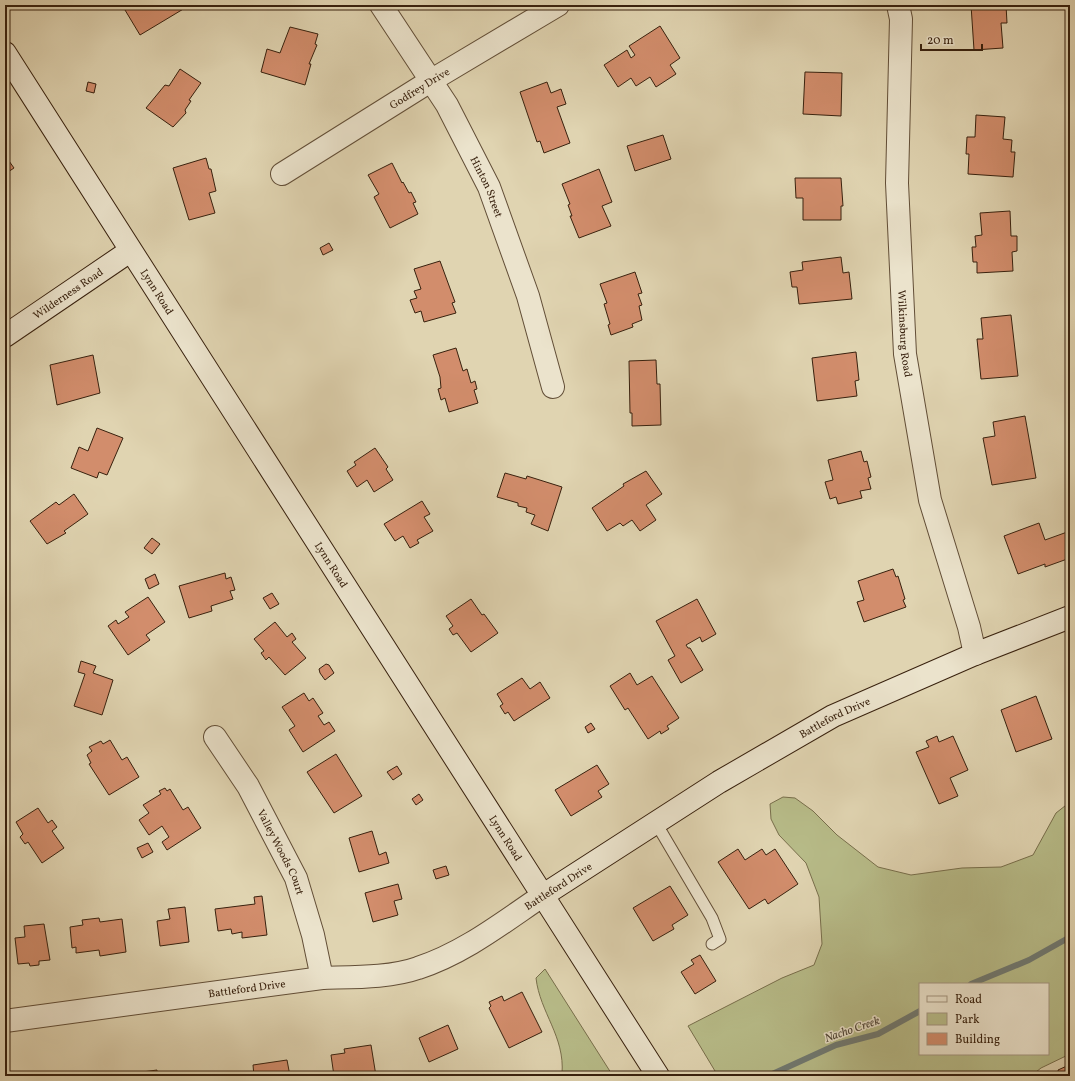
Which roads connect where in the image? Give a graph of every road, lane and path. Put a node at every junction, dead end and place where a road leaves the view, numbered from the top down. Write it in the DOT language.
graph roads {
  1 [pos="381,5"];
  2 [pos="558,5"];
  3 [pos="898,5"];
  4 [pos="5,53"];
  5 [pos="432,80"];
  6 [pos="282,174"];
  7 [pos="130,251"];
  8 [pos="5,336"];
  9 [pos="553,387"];
  10 [pos="1070,617"];
  11 [pos="974,654"];
  12 [pos="214,737"];
  13 [pos="656,823"];
  14 [pos="542,896"];
  15 [pos="712,944"];
  16 [pos="322,978"];
  17 [pos="5,1021"];
  18 [pos="658,1076"];
  1 -- 5 [label="street, Hinton Street"];
  2 -- 5 [label="street, Godfrey Drive"];
  3 -- 11 [label="street, Wilkinsburg Road"];
  4 -- 7 [label="street, Lynn Road"];
  5 -- 6 [label="street, Godfrey Drive"];
  5 -- 9 [label="street, Hinton Street"];
  7 -- 8 [label="street, Wilderness Road"];
  7 -- 14 [label="street, Lynn Road"];
  10 -- 11 [label="street, Battleford Drive"];
  11 -- 13 [label="street, Battleford Drive"];
  12 -- 16 [label="street, Valley Woods Court"];
  13 -- 14 [label="street, Battleford Drive"];
  13 -- 15 [label="lane"];
  14 -- 16 [label="street, Battleford Drive"];
  14 -- 18 [label="street, Lynn Road"];
  16 -- 17 [label="street, Battleford Drive"];
}
